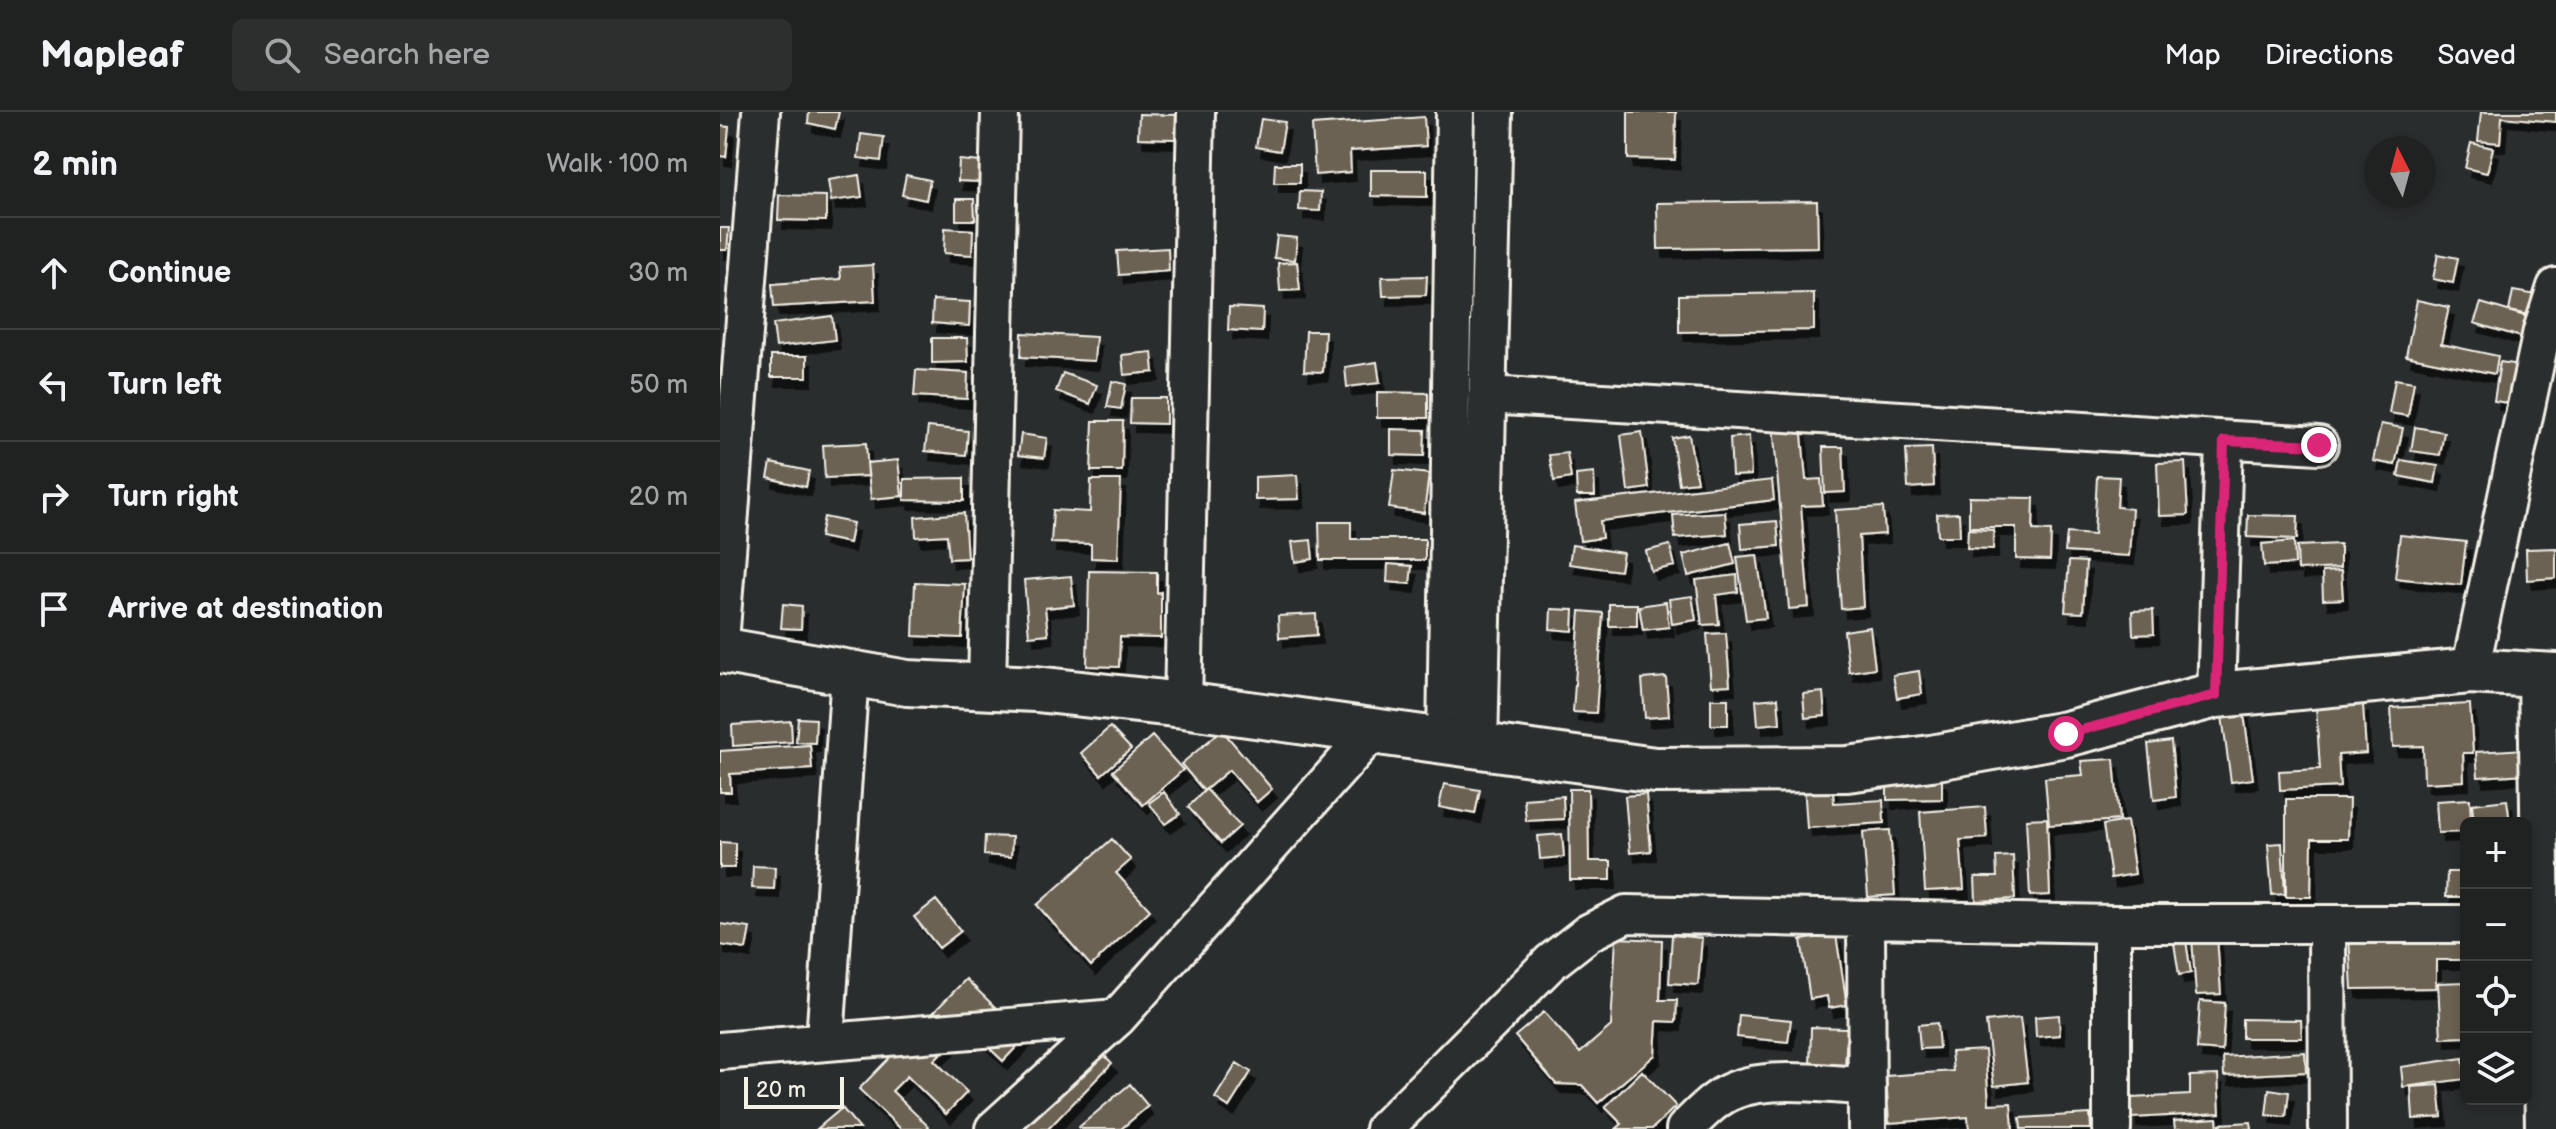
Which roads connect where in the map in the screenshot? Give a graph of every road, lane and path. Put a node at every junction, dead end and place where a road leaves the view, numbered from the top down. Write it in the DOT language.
graph roads {
  1 [pos="761,112"];
  2 [pos="1000,112"];
  3 [pos="1196,112"];
  4 [pos="1455,112"];
  5 [pos="1494,112"];
  6 [pos="2556,287"];
  7 [pos="2549,332"];
  8 [pos="1487,395"];
  9 [pos="2224,441"];
  10 [pos="2319,445"];
  11 [pos="720,642"];
  12 [pos="720,650"];
  13 [pos="2470,671"];
  14 [pos="850,673"];
  15 [pos="2547,676"];
  16 [pos="987,687"];
  17 [pos="2216,695"];
  18 [pos="1183,705"];
  19 [pos="1372,732"];
  20 [pos="1463,744"];
  21 [pos="1866,920"];
  22 [pos="2541,923"];
  23 [pos="2112,924"];
  24 [pos="2460,924"];
  25 [pos="2327,925"];
  26 [pos="1117,1018"];
  27 [pos="825,1040"];
  28 [pos="720,1051"];
  29 [pos="1867,1086"];
  30 [pos="994,1129"];
  31 [pos="1384,1129"];
  32 [pos="1685,1129"];
  33 [pos="1867,1129"];
  34 [pos="2112,1129"];
  35 [pos="2328,1129"];
  36 [pos="2544,1129"];
  1 -- 11 [label="street"];
  2 -- 16 [label="street"];
  3 -- 18 [label="street"];
  4 -- 20 [label="street"];
  5 -- 8 [label="street"];
  6 -- 7 [label="street"];
  7 -- 13 [label="street"];
  8 -- 9 [label="street"];
  8 -- 20 [label="street"];
  9 -- 10 [label="street"];
  9 -- 17 [label="street"];
  12 -- 14 [label="street"];
  13 -- 15 [label="street"];
  13 -- 17 [label="street"];
  14 -- 16 [label="street"];
  14 -- 27 [label="street"];
  15 -- 22 [label="street"];
  16 -- 18 [label="street"];
  17 -- 20 [label="street"];
  18 -- 19 [label="street"];
  19 -- 20 [label="street"];
  19 -- 26 [label="street"];
  21 -- 23 [label="street"];
  21 -- 29 [label="street"];
  21 -- 31 [label="street"];
  22 -- 36 [label="street"];
  23 -- 25 [label="street"];
  23 -- 34 [label="street"];
  24 -- 25 [label="street"];
  25 -- 35 [label="street"];
  26 -- 27 [label="street"];
  26 -- 30 [label="street"];
  27 -- 28 [label="street"];
  29 -- 32 [label="street"];
  29 -- 33 [label="street"];
}
